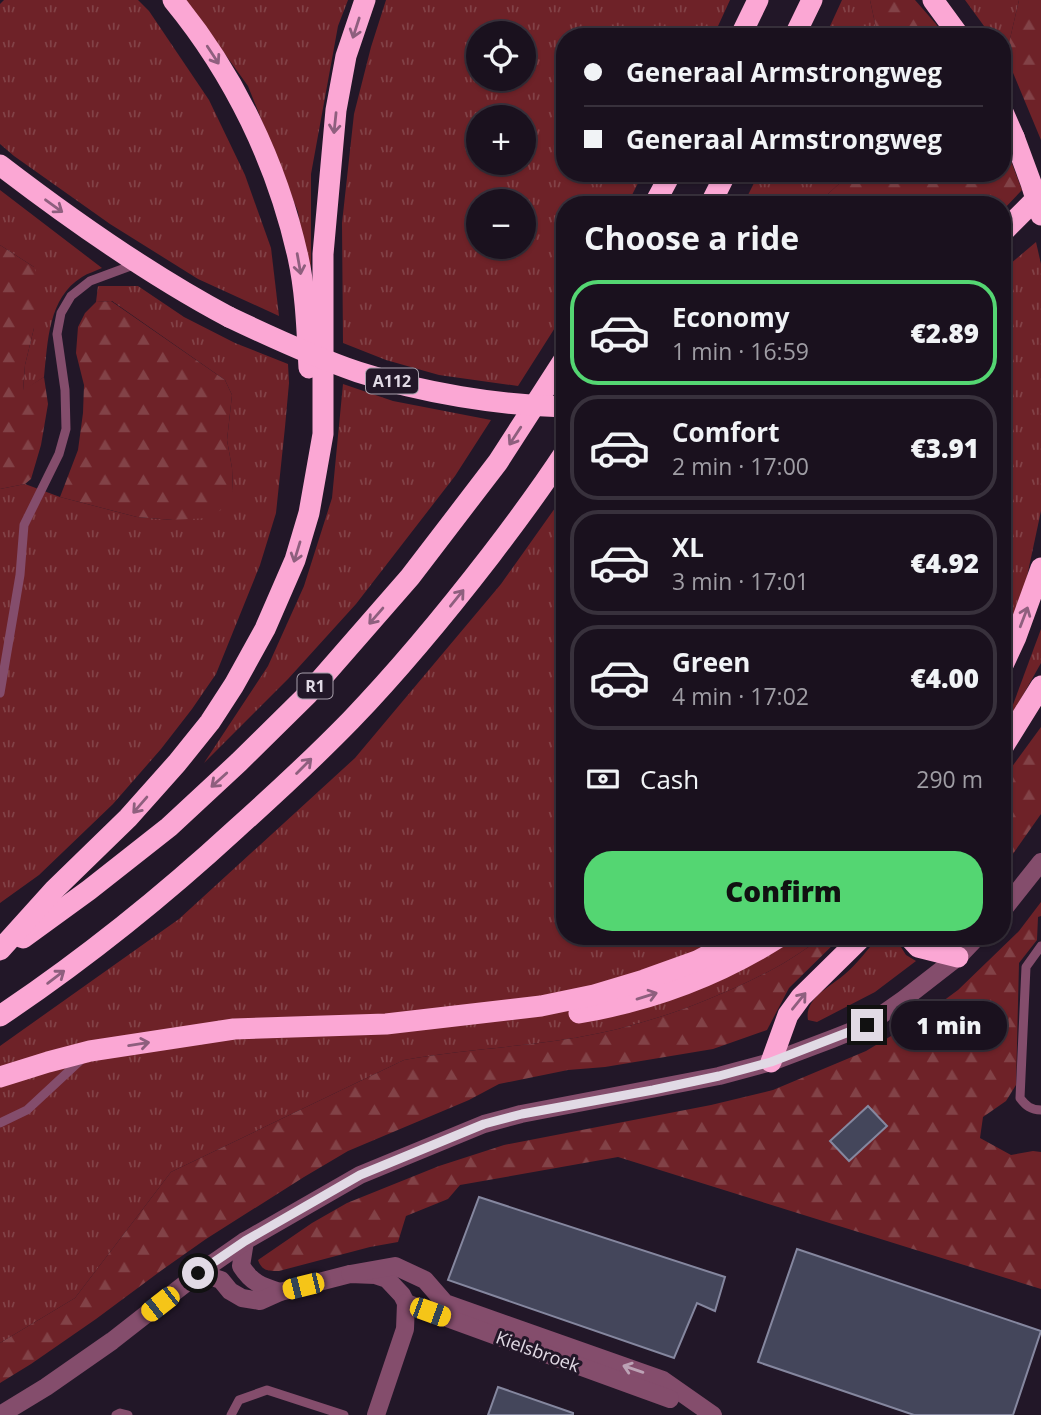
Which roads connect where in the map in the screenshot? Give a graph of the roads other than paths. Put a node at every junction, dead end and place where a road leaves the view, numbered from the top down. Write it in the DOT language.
graph roads {
  1 [pos="173,0"];
  2 [pos="365,0"];
  3 [pos="758,0"];
  4 [pos="812,0"];
  5 [pos="933,0"];
  6 [pos="744,28"];
  7 [pos="798,28"];
  8 [pos="953,28"];
  9 [pos="1011,130"];
  10 [pos="0,165"];
  11 [pos="1041,194"];
  12 [pos="1041,202"];
  13 [pos="1031,215"];
  14 [pos="1011,227"];
  15 [pos="138,264"];
  16 [pos="556,372"];
  17 [pos="556,406"];
  18 [pos="556,465"];
  19 [pos="313,485"];
  20 [pos="1041,568"];
  21 [pos="1011,648"];
  22 [pos="1041,686"];
  23 [pos="0,693"];
  24 [pos="1011,725"];
  25 [pos="1011,734"];
  26 [pos="1041,862"];
  27 [pos="1011,900"];
  28 [pos="727,945"];
  29 [pos="767,945"];
  30 [pos="854,945"];
  31 [pos="916,945"];
  32 [pos="969,945"];
  33 [pos="1041,946"];
  34 [pos="0,952"];
  35 [pos="958,957"];
  36 [pos="0,1016"];
  37 [pos="386,1024"];
  38 [pos="90,1052"];
  39 [pos="771,1062"];
  40 [pos="0,1077"];
  41 [pos="1041,1110"];
  42 [pos="0,1123"];
  43 [pos="245,1241"];
  44 [pos="219,1260"];
  45 [pos="241,1266"];
  46 [pos="198,1273"];
  47 [pos="350,1274"];
  48 [pos="221,1280"];
  49 [pos="425,1280"];
  50 [pos="280,1292"];
  51 [pos="406,1303"];
  52 [pos="663,1380"];
  53 [pos="667,1407"];
  54 [pos="0,1415"];
  55 [pos="116,1415"];
  56 [pos="128,1415"];
  57 [pos="231,1415"];
  58 [pos="344,1415"];
  59 [pos="376,1415"];
  60 [pos="713,1415"];
  1 -- 19 [label="highway, one-way"];
  2 -- 19 [label="highway, one-way"];
  3 -- 6 [label="highway"];
  4 -- 7 [label="highway"];
  5 -- 8 [label="highway"];
  9 -- 13 [label="highway, bridge"];
  10 -- 15 [label="highway, A112, one-way"];
  11 -- 13 [label="highway"];
  12 -- 13 [label="highway"];
  13 -- 14 [label="highway"];
  15 -- 17 [label="highway, A112, bridge"];
  15 -- 23 [label="lane"];
  16 -- 34 [label="highway, R1, one-way"];
  36 -- 18 [label="highway, one-way"];
  19 -- 34 [label="highway, one-way"];
  21 -- 20 [label="highway, one-way"];
  22 -- 24 [label="highway"];
  22 -- 25 [label="highway"];
  26 -- 27 [label="street"];
  28 -- 37 [label="highway"];
  37 -- 29 [label="highway, one-way"];
  39 -- 30 [label="highway, one-way"];
  31 -- 35 [label="highway"];
  32 -- 35 [label="street"];
  33 -- 41 [label="lane"];
  35 -- 39 [label="street"];
  38 -- 37 [label="highway, one-way"];
  38 -- 40 [label="highway"];
  38 -- 42 [label="lane"];
  39 -- 43 [label="street"];
  43 -- 44 [label="street"];
  43 -- 45 [label="street"];
  44 -- 45 [label="street"];
  44 -- 46 [label="street"];
  44 -- 48 [label="street"];
  45 -- 50 [label="street"];
  46 -- 48 [label="street, Kielsbroek"];
  46 -- 54 [label="street"];
  47 -- 49 [label="street"];
  47 -- 50 [label="street, Kielsbroek"];
  47 -- 51 [label="street, Kielsbroek"];
  48 -- 50 [label="street, Kielsbroek"];
  49 -- 51 [label="street"];
  52 -- 49 [label="street, one-way"];
  51 -- 53 [label="street, Kielsbroek"];
  51 -- 59 [label="street"];
  52 -- 53 [label="street, Kielsbroek"];
  52 -- 60 [label="street"];
  55 -- 56 [label="lane"];
  57 -- 58 [label="lane"];
}
